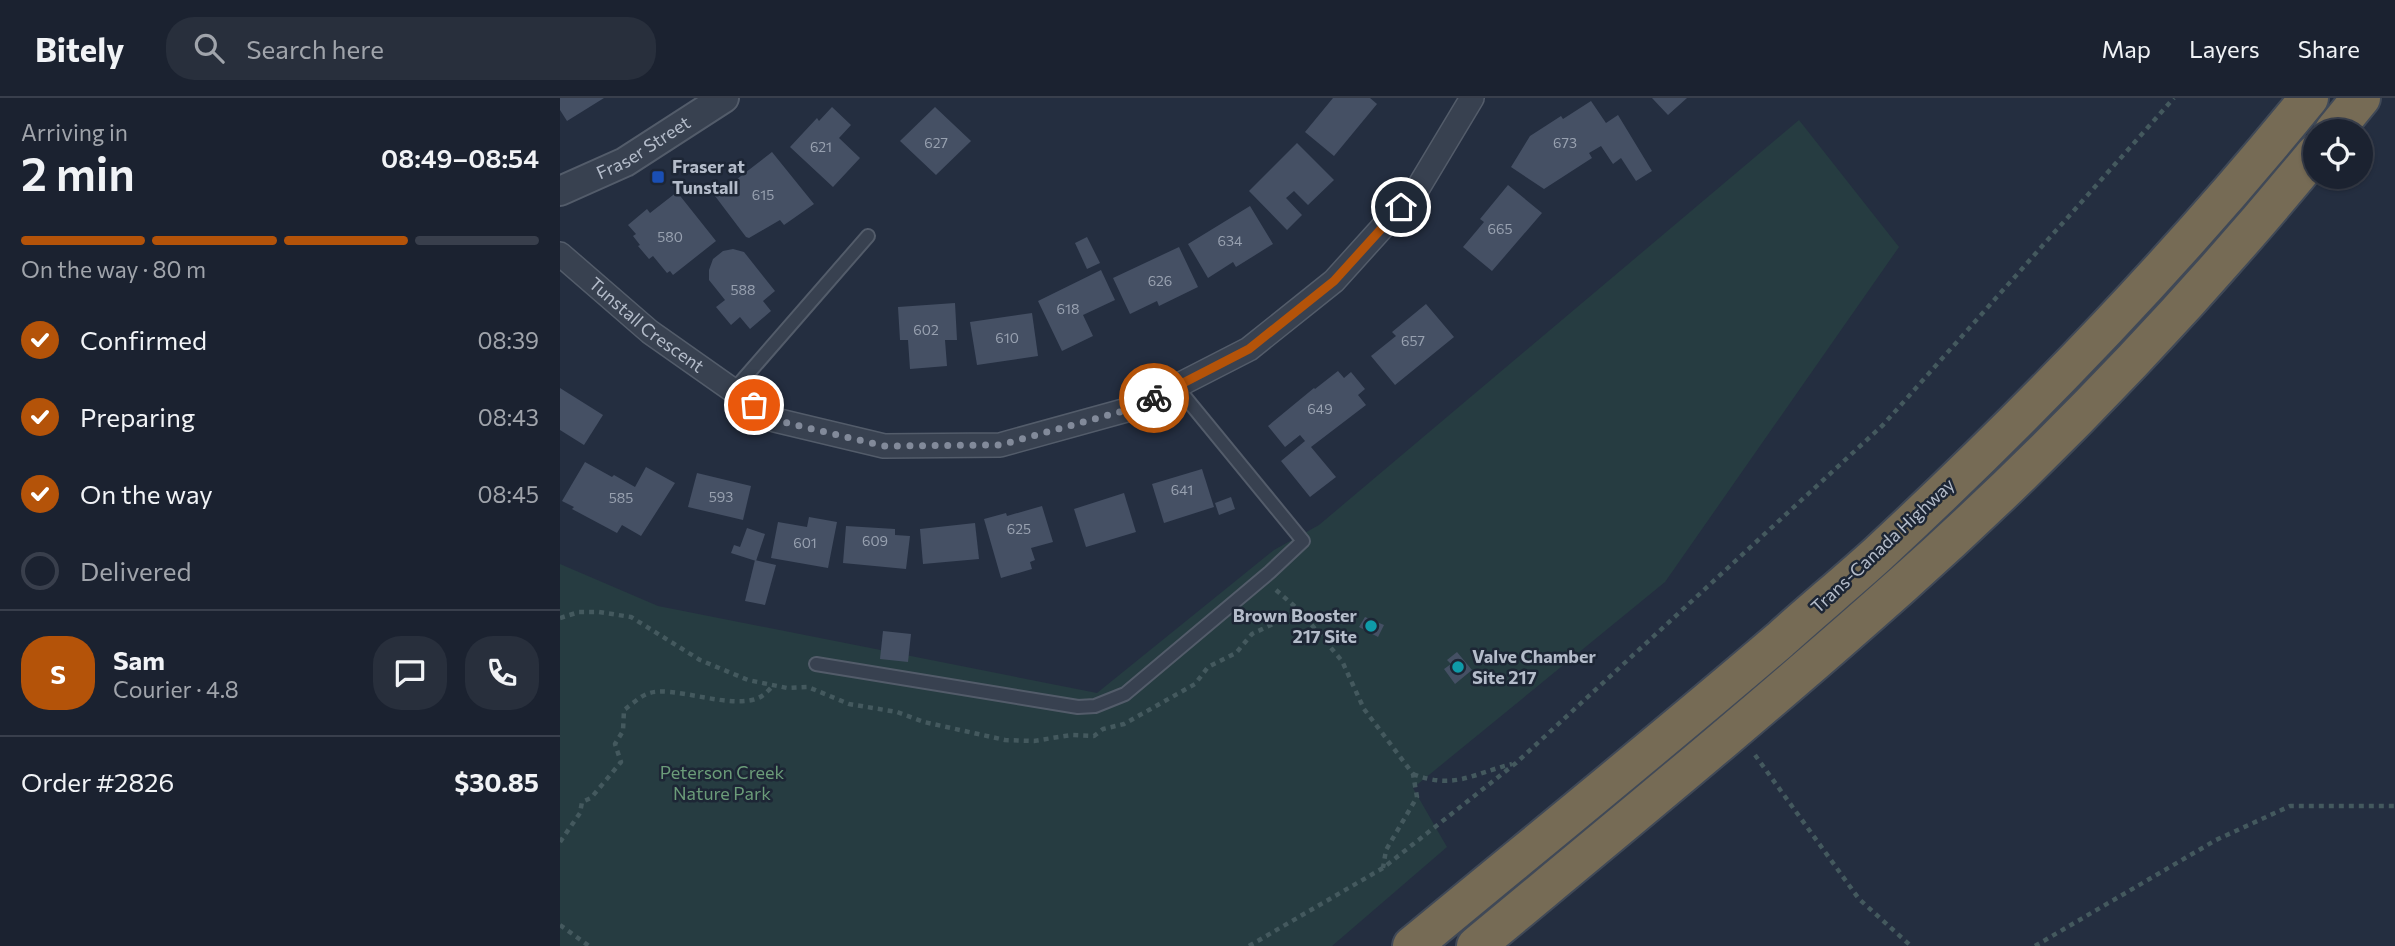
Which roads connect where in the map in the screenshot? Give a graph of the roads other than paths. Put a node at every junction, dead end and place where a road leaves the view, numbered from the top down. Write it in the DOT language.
graph roads {
  1 [pos="724,98"];
  2 [pos="1472,98"];
  3 [pos="2309,98"];
  4 [pos="2361,98"];
  5 [pos="2344,119"];
  6 [pos="2303,168"];
  7 [pos="560,191"];
  8 [pos="868,236"];
  9 [pos="560,254"];
  10 [pos="1176,386"];
  11 [pos="733,391"];
  12 [pos="816,664"];
  13 [pos="1412,946"];
  14 [pos="1476,946"];
  1 -- 7 [label="street, Fraser Street"];
  2 -- 10 [label="street, Tunstall Crescent"];
  3 -- 13 [label="highway, Trans-Canada Highway"];
  4 -- 5 [label="highway"];
  6 -- 14 [label="highway"];
  8 -- 11 [label="lane"];
  9 -- 11 [label="street, Tunstall Crescent"];
  10 -- 11 [label="street, Tunstall Crescent"];
  10 -- 12 [label="lane"];
}
